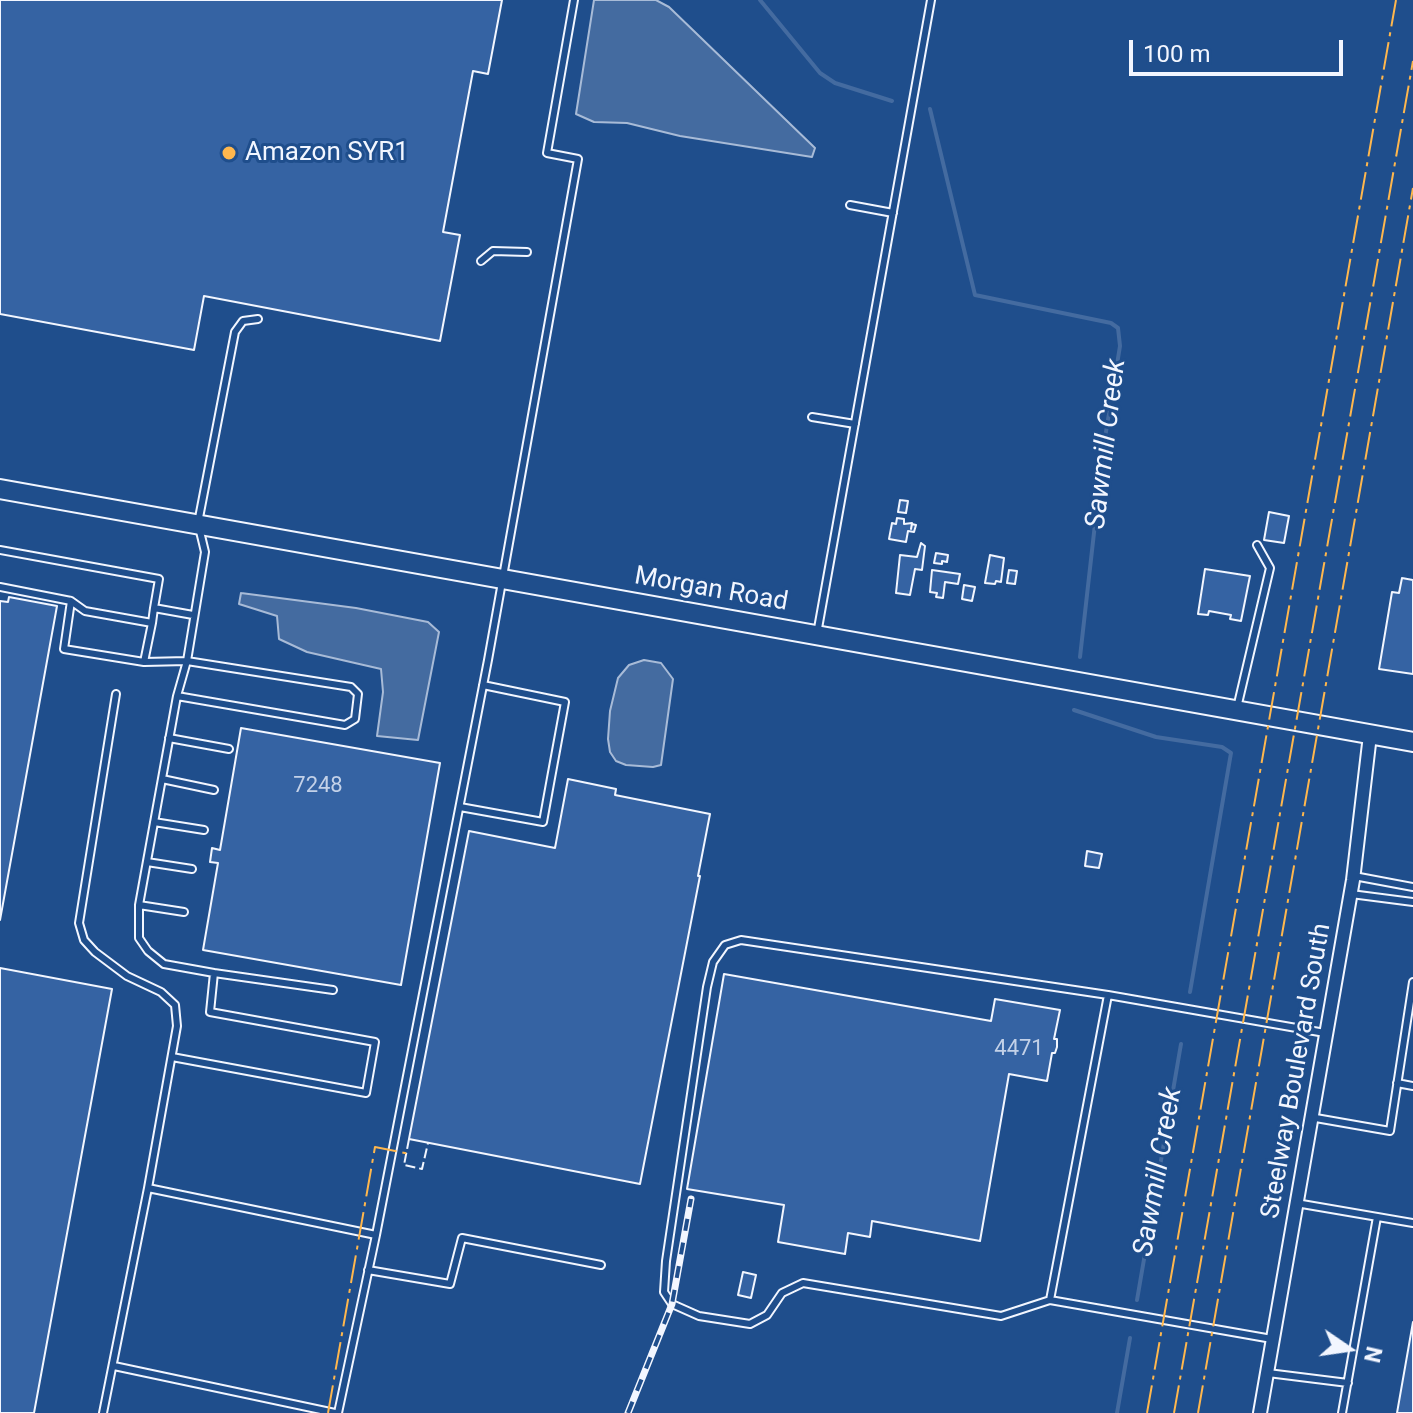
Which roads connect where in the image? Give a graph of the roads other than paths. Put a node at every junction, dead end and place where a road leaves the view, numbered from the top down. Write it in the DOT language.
graph roads {
  1 [pos="574,0"];
  2 [pos="931,0"];
  3 [pos="850,205"];
  4 [pos="893,213"];
  5 [pos="527,252"];
  6 [pos="481,261"];
  7 [pos="258,319"];
  8 [pos="812,417"];
  9 [pos="855,424"];
  10 [pos="0,489"];
  11 [pos="198,523"];
  12 [pos="1257,545"];
  13 [pos="0,550"];
  14 [pos="501,578"];
  15 [pos="0,587"];
  16 [pos="71,601"];
  17 [pos="154,608"];
  18 [pos="193,615"];
  19 [pos="152,623"];
  20 [pos="817,636"];
  21 [pos="187,661"];
  22 [pos="144,662"];
  23 [pos="483,685"];
  24 [pos="116,694"];
  25 [pos="177,696"];
  26 [pos="1237,712"];
  27 [pos="1370,735"];
  28 [pos="169,738"];
  29 [pos="1413,742"];
  30 [pos="229,749"];
  31 [pos="162,779"];
  32 [pos="214,790"];
  33 [pos="460,807"];
  34 [pos="154,822"];
  35 [pos="204,830"];
  36 [pos="147,862"];
  37 [pos="192,869"];
  38 [pos="1354,876"];
  39 [pos="1413,887"];
  40 [pos="1351,894"];
  41 [pos="1413,902"];
  42 [pos="139,905"];
  43 [pos="184,912"];
  44 [pos="214,973"];
  45 [pos="1413,982"];
  46 [pos="333,990"];
  47 [pos="1108,995"];
  48 [pos="1325,1033"];
  49 [pos="172,1057"];
  50 [pos="1397,1083"];
  51 [pos="1413,1086"];
  52 [pos="1310,1117"];
  53 [pos="148,1188"];
  54 [pos="1296,1203"];
  55 [pos="1377,1217"];
  56 [pos="1413,1223"];
  57 [pos="376,1235"];
  58 [pos="601,1265"];
  59 [pos="368,1270"];
  60 [pos="1050,1300"];
  61 [pos="1273,1339"];
  62 [pos="114,1366"];
  63 [pos="1267,1373"];
  64 [pos="1348,1383"];
  65 [pos="103,1413"];
  66 [pos="336,1413"];
  67 [pos="1260,1413"];
  68 [pos="1342,1413"];
  1 -- 14 [label="lane"];
  2 -- 4 [label="lane"];
  3 -- 4 [label="lane"];
  4 -- 9 [label="lane"];
  5 -- 6 [label="lane"];
  7 -- 11 [label="lane"];
  8 -- 9 [label="lane"];
  9 -- 20 [label="lane"];
  10 -- 11 [label="street, Morgan Road"];
  11 -- 14 [label="street, Morgan Road"];
  11 -- 18 [label="lane"];
  12 -- 26 [label="lane"];
  13 -- 17 [label="lane"];
  14 -- 20 [label="street, Morgan Road"];
  14 -- 23 [label="lane"];
  15 -- 16 [label="lane"];
  16 -- 19 [label="lane"];
  16 -- 22 [label="lane"];
  17 -- 18 [label="lane"];
  17 -- 19 [label="lane"];
  18 -- 21 [label="lane"];
  19 -- 22 [label="lane"];
  20 -- 26 [label="street, Morgan Road"];
  21 -- 22 [label="lane"];
  21 -- 25 [label="lane"];
  21 -- 25 [label="lane"];
  23 -- 33 [label="lane"];
  23 -- 33 [label="lane"];
  24 -- 49 [label="lane"];
  25 -- 28 [label="lane"];
  26 -- 27 [label="street, Morgan Road"];
  27 -- 29 [label="street, Morgan Road"];
  27 -- 38 [label="street, Steelway Boulevard South"];
  28 -- 30 [label="lane"];
  28 -- 31 [label="lane"];
  31 -- 32 [label="lane"];
  31 -- 34 [label="lane"];
  33 -- 57 [label="lane"];
  34 -- 35 [label="lane"];
  34 -- 36 [label="lane"];
  36 -- 37 [label="lane"];
  36 -- 42 [label="lane"];
  38 -- 39 [label="lane"];
  38 -- 40 [label="street, Steelway Boulevard South"];
  40 -- 41 [label="lane"];
  40 -- 48 [label="street, Steelway Boulevard South"];
  42 -- 43 [label="lane"];
  42 -- 44 [label="lane"];
  44 -- 46 [label="lane"];
  44 -- 49 [label="lane"];
  45 -- 50 [label="lane"];
  47 -- 48 [label="lane"];
  47 -- 60 [label="lane"];
  47 -- 60 [label="lane"];
  48 -- 52 [label="street, Steelway Boulevard South"];
  49 -- 53 [label="lane"];
  50 -- 51 [label="lane"];
  50 -- 52 [label="lane"];
  52 -- 54 [label="street, Steelway Boulevard South"];
  53 -- 57 [label="lane"];
  53 -- 62 [label="lane"];
  54 -- 55 [label="lane"];
  54 -- 61 [label="street, Steelway Boulevard South"];
  55 -- 56 [label="lane"];
  55 -- 64 [label="lane"];
  57 -- 59 [label="lane"];
  58 -- 59 [label="lane"];
  59 -- 66 [label="lane"];
  60 -- 61 [label="lane"];
  61 -- 63 [label="street, Steelway Boulevard South"];
  62 -- 65 [label="lane"];
  62 -- 66 [label="lane"];
  63 -- 64 [label="lane"];
  63 -- 67 [label="street, Steelway Boulevard South"];
  64 -- 68 [label="lane"];
}
